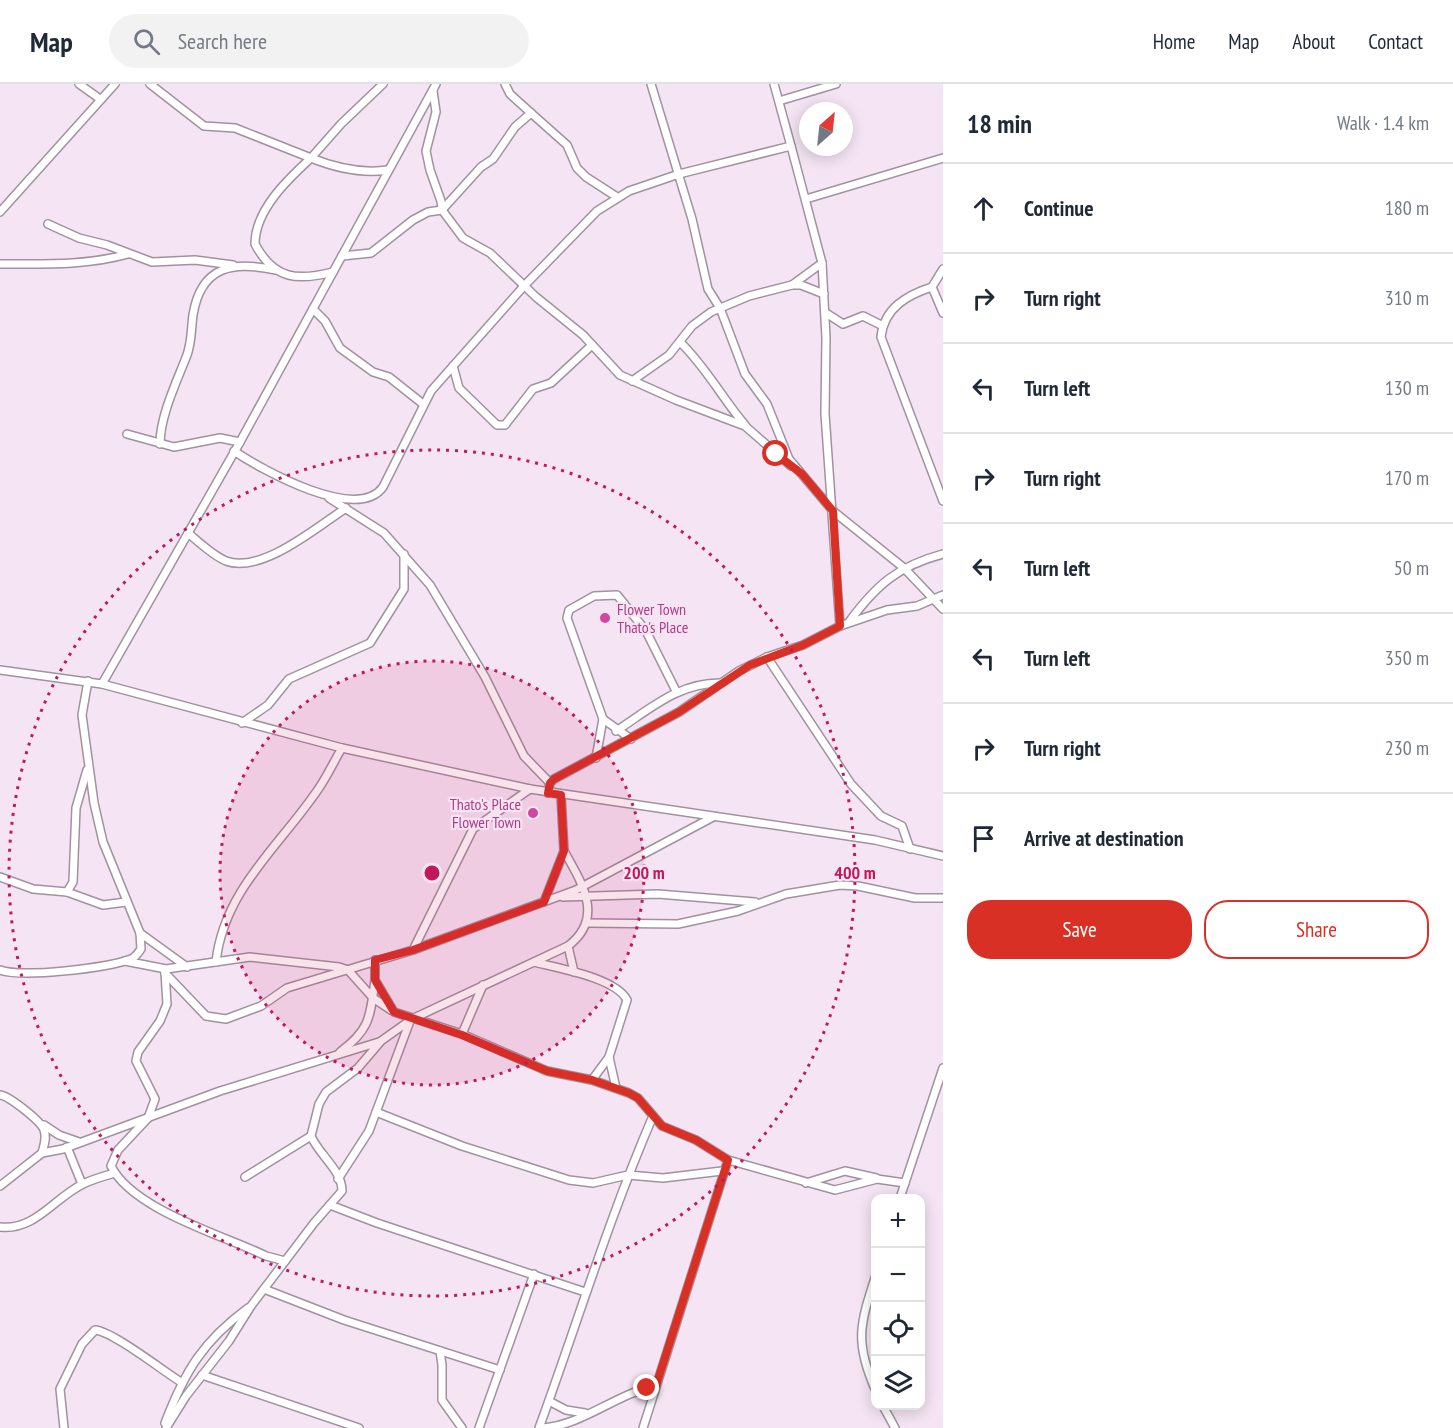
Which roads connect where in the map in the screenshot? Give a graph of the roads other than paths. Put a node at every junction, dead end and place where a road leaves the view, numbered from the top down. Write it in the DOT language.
graph roads {
  1 [pos="79,84"];
  2 [pos="115,84"];
  3 [pos="150,84"];
  4 [pos="383,84"];
  5 [pos="505,84"];
  6 [pos="651,84"];
  7 [pos="774,84"];
  8 [pos="836,84"];
  9 [pos="435,87"];
  10 [pos="100,99"];
  11 [pos="779,101"];
  12 [pos="531,113"];
  13 [pos="791,146"];
  14 [pos="311,158"];
  15 [pos="943,158"];
  16 [pos="388,170"];
  17 [pos="679,174"];
  18 [pos="617,198"];
  19 [pos="806,200"];
  20 [pos="442,210"];
  21 [pos="0,212"];
  22 [pos="48,225"];
  23 [pos="128,254"];
  24 [pos="342,256"];
  25 [pos="822,263"];
  26 [pos="0,264"];
  27 [pos="238,266"];
  28 [pos="943,269"];
  29 [pos="276,270"];
  30 [pos="333,272"];
  31 [pos="792,285"];
  32 [pos="524,286"];
  33 [pos="932,287"];
  34 [pos="824,294"];
  35 [pos="720,308"];
  36 [pos="313,309"];
  37 [pos="826,313"];
  38 [pos="943,313"];
  39 [pos="883,326"];
  40 [pos="680,342"];
  41 [pos="592,345"];
  42 [pos="453,366"];
  43 [pos="632,381"];
  44 [pos="423,404"];
  45 [pos="745,426"];
  46 [pos="127,434"];
  47 [pos="240,441"];
  48 [pos="160,444"];
  49 [pos="234,451"];
  50 [pos="802,474"];
  51 [pos="322,493"];
  52 [pos="943,501"];
  53 [pos="346,508"];
  54 [pos="833,511"];
  55 [pos="188,533"];
  56 [pos="404,554"];
  57 [pos="943,554"];
  58 [pos="904,568"];
  59 [pos="943,595"];
  60 [pos="934,599"];
  61 [pos="943,609"];
  62 [pos="849,622"];
  63 [pos="840,626"];
  64 [pos="766,657"];
  65 [pos="0,670"];
  66 [pos="88,681"];
  67 [pos="102,684"];
  68 [pos="720,684"];
  69 [pos="676,691"];
  70 [pos="603,719"];
  71 [pos="242,723"];
  72 [pos="616,731"];
  73 [pos="631,739"];
  74 [pos="342,748"];
  75 [pos="596,758"];
  76 [pos="88,768"];
  77 [pos="550,783"];
  78 [pos="530,789"];
  79 [pos="548,793"];
  80 [pos="561,795"];
  81 [pos="713,817"];
  82 [pos="910,849"];
  83 [pos="564,851"];
  84 [pos="943,856"];
  85 [pos="0,877"];
  86 [pos="584,887"];
  87 [pos="67,892"];
  88 [pos="559,896"];
  89 [pos="586,897"];
  90 [pos="943,898"];
  91 [pos="126,902"];
  92 [pos="544,902"];
  93 [pos="758,903"];
  94 [pos="586,923"];
  95 [pos="141,933"];
  96 [pos="568,946"];
  97 [pos="413,950"];
  98 [pos="123,960"];
  99 [pos="375,960"];
  100 [pos="216,962"];
  101 [pos="534,962"];
  102 [pos="187,967"];
  103 [pos="0,970"];
  104 [pos="348,970"];
  105 [pos="165,971"];
  106 [pos="574,972"];
  107 [pos="375,980"];
  108 [pos="483,985"];
  109 [pos="373,998"];
  110 [pos="394,1012"];
  111 [pos="411,1020"];
  112 [pos="462,1035"];
  113 [pos="381,1041"];
  114 [pos="334,1056"];
  115 [pos="609,1058"];
  116 [pos="943,1068"];
  117 [pos="592,1080"];
  118 [pos="616,1088"];
  119 [pos="0,1095"];
  120 [pos="376,1112"];
  121 [pos="653,1116"];
  122 [pos="148,1118"];
  123 [pos="42,1124"];
  124 [pos="311,1137"];
  125 [pos="80,1142"];
  126 [pos="67,1147"];
  127 [pos="42,1153"];
  128 [pos="728,1160"];
  129 [pos="722,1171"];
  130 [pos="115,1173"];
  131 [pos="628,1175"];
  132 [pos="244,1177"];
  133 [pos="338,1179"];
  134 [pos="877,1179"];
  135 [pos="806,1183"];
  136 [pos="905,1183"];
  137 [pos="82,1184"];
  138 [pos="0,1186"];
  139 [pos="901,1194"];
  140 [pos="330,1204"];
  141 [pos="0,1227"];
  142 [pos="285,1261"];
  143 [pos="534,1274"];
  144 [pos="264,1289"];
  145 [pos="871,1291"];
  146 [pos="585,1292"];
  147 [pos="251,1306"];
  148 [pos="440,1351"];
  149 [pos="500,1370"];
  150 [pos="202,1375"];
  151 [pos="871,1381"];
  152 [pos="180,1382"];
  153 [pos="656,1386"];
  154 [pos="549,1401"];
  155 [pos="885,1410"];
  156 [pos="587,1413"];
  157 [pos="64,1428"];
  158 [pos="165,1428"];
  159 [pos="359,1428"];
  160 [pos="462,1428"];
  161 [pos="479,1428"];
  162 [pos="541,1428"];
  163 [pos="643,1428"];
  164 [pos="895,1428"];
  1 -- 10 [label="street"];
  2 -- 10 [label="street"];
  3 -- 14 [label="street"];
  4 -- 14 [label="street"];
  5 -- 12 [label="street"];
  6 -- 17 [label="street"];
  7 -- 11 [label="street"];
  8 -- 11 [label="street"];
  9 -- 16 [label="street"];
  9 -- 20 [label="street"];
  10 -- 21 [label="street"];
  11 -- 13 [label="street"];
  12 -- 18 [label="street"];
  12 -- 20 [label="street"];
  13 -- 17 [label="street"];
  13 -- 19 [label="street"];
  14 -- 16 [label="street"];
  14 -- 29 [label="street"];
  15 -- 19 [label="street"];
  16 -- 24 [label="street"];
  17 -- 18 [label="street"];
  17 -- 35 [label="street"];
  18 -- 32 [label="street"];
  19 -- 25 [label="street"];
  20 -- 24 [label="street"];
  20 -- 32 [label="street"];
  22 -- 23 [label="street"];
  23 -- 26 [label="street"];
  23 -- 27 [label="street"];
  24 -- 30 [label="street"];
  25 -- 31 [label="street"];
  25 -- 34 [label="street"];
  27 -- 29 [label="street"];
  27 -- 48 [label="street"];
  28 -- 33 [label="street"];
  29 -- 30 [label="street"];
  30 -- 36 [label="street"];
  31 -- 34 [label="street"];
  31 -- 35 [label="street"];
  32 -- 41 [label="street"];
  32 -- 42 [label="street"];
  33 -- 38 [label="street"];
  33 -- 39 [label="street"];
  34 -- 37 [label="street"];
  35 -- 40 [label="street"];
  35 -- 50 [label="street"];
  36 -- 44 [label="street"];
  36 -- 47 [label="street"];
  37 -- 39 [label="street"];
  37 -- 54 [label="street"];
  39 -- 52 [label="street"];
  40 -- 43 [label="street"];
  40 -- 45 [label="street"];
  41 -- 42 [label="street"];
  41 -- 43 [label="street"];
  42 -- 44 [label="street"];
  43 -- 45 [label="street"];
  44 -- 51 [label="street"];
  45 -- 50 [label="street"];
  46 -- 48 [label="street"];
  47 -- 48 [label="street"];
  47 -- 49 [label="street"];
  49 -- 51 [label="street"];
  49 -- 55 [label="street"];
  50 -- 54 [label="street"];
  51 -- 53 [label="street"];
  53 -- 55 [label="street"];
  53 -- 56 [label="street"];
  54 -- 58 [label="street"];
  54 -- 63 [label="street"];
  55 -- 67 [label="street"];
  56 -- 71 [label="street"];
  56 -- 77 [label="street"];
  57 -- 58 [label="street"];
  58 -- 60 [label="street"];
  58 -- 62 [label="street"];
  59 -- 60 [label="street"];
  60 -- 61 [label="street"];
  60 -- 62 [label="street"];
  62 -- 63 [label="street"];
  63 -- 64 [label="street"];
  64 -- 68 [label="street"];
  64 -- 82 [label="street"];
  65 -- 66 [label="street"];
  66 -- 67 [label="street"];
  66 -- 76 [label="street"];
  67 -- 71 [label="street"];
  68 -- 69 [label="street"];
  68 -- 73 [label="street"];
  69 -- 70 [label="street"];
  69 -- 72 [label="street"];
  70 -- 72 [label="street"];
  70 -- 75 [label="street"];
  71 -- 74 [label="street"];
  72 -- 73 [label="street"];
  73 -- 75 [label="street"];
  74 -- 78 [label="street"];
  74 -- 100 [label="street"];
  75 -- 77 [label="street"];
  76 -- 87 [label="street"];
  76 -- 91 [label="street"];
  77 -- 79 [label="street"];
  78 -- 79 [label="street"];
  78 -- 97 [label="street"];
  79 -- 80 [label="street"];
  80 -- 81 [label="street"];
  80 -- 83 [label="street"];
  81 -- 82 [label="street"];
  81 -- 86 [label="street"];
  82 -- 84 [label="street"];
  83 -- 86 [label="street"];
  83 -- 92 [label="street"];
  85 -- 87 [label="street"];
  86 -- 88 [label="street"];
  86 -- 89 [label="street"];
  87 -- 91 [label="street"];
  88 -- 89 [label="street"];
  88 -- 92 [label="street"];
  89 -- 93 [label="street"];
  89 -- 94 [label="street"];
  90 -- 93 [label="street"];
  91 -- 95 [label="street"];
  92 -- 97 [label="street"];
  93 -- 94 [label="street"];
  94 -- 96 [label="street"];
  95 -- 98 [label="street"];
  95 -- 102 [label="street"];
  96 -- 101 [label="street"];
  96 -- 106 [label="street"];
  97 -- 99 [label="street"];
  98 -- 103 [label="street"];
  98 -- 105 [label="street"];
  99 -- 104 [label="street"];
  99 -- 107 [label="street"];
  100 -- 102 [label="street"];
  100 -- 104 [label="street"];
  101 -- 106 [label="street"];
  101 -- 108 [label="street"];
  102 -- 105 [label="street"];
  104 -- 105 [label="street"];
  104 -- 109 [label="street"];
  105 -- 122 [label="street"];
  106 -- 115 [label="street"];
  107 -- 109 [label="street"];
  107 -- 110 [label="street"];
  108 -- 111 [label="street"];
  108 -- 112 [label="street"];
  109 -- 110 [label="street"];
  109 -- 114 [label="street"];
  110 -- 111 [label="street"];
  111 -- 112 [label="street"];
  111 -- 113 [label="street"];
  111 -- 120 [label="street"];
  112 -- 117 [label="street"];
  113 -- 114 [label="street"];
  113 -- 124 [label="street"];
  114 -- 122 [label="street"];
  115 -- 117 [label="street"];
  115 -- 118 [label="street"];
  116 -- 136 [label="street"];
  117 -- 118 [label="street"];
  118 -- 121 [label="street"];
  119 -- 123 [label="street"];
  120 -- 131 [label="street"];
  120 -- 133 [label="street"];
  121 -- 128 [label="street"];
  121 -- 131 [label="street"];
  122 -- 125 [label="street"];
  122 -- 130 [label="street"];
  123 -- 125 [label="street"];
  123 -- 127 [label="street"];
  124 -- 132 [label="street"];
  124 -- 133 [label="street"];
  125 -- 126 [label="street"];
  126 -- 127 [label="street"];
  126 -- 137 [label="street"];
  127 -- 138 [label="street"];
  128 -- 129 [label="street"];
  128 -- 135 [label="street"];
  129 -- 131 [label="street"];
  129 -- 153 [label="street"];
  130 -- 137 [label="street"];
  130 -- 142 [label="street"];
  131 -- 146 [label="street"];
  133 -- 140 [label="street"];
  134 -- 135 [label="street"];
  134 -- 135 [label="street"];
  134 -- 136 [label="street"];
  136 -- 139 [label="street"];
  137 -- 141 [label="street"];
  140 -- 142 [label="street"];
  140 -- 143 [label="street"];
  142 -- 144 [label="street"];
  143 -- 146 [label="street"];
  143 -- 149 [label="street"];
  144 -- 147 [label="street"];
  144 -- 148 [label="street"];
  145 -- 151 [label="street"];
  146 -- 154 [label="street"];
  147 -- 150 [label="street"];
  147 -- 152 [label="street"];
  148 -- 149 [label="street"];
  148 -- 160 [label="street"];
  149 -- 161 [label="street"];
  150 -- 158 [label="street"];
  150 -- 159 [label="street"];
  152 -- 157 [label="street"];
  152 -- 158 [label="street"];
  153 -- 156 [label="street"];
  153 -- 163 [label="street"];
  154 -- 156 [label="street"];
  154 -- 162 [label="street"];
  155 -- 164 [label="street"];
  156 -- 162 [label="street"];
}
